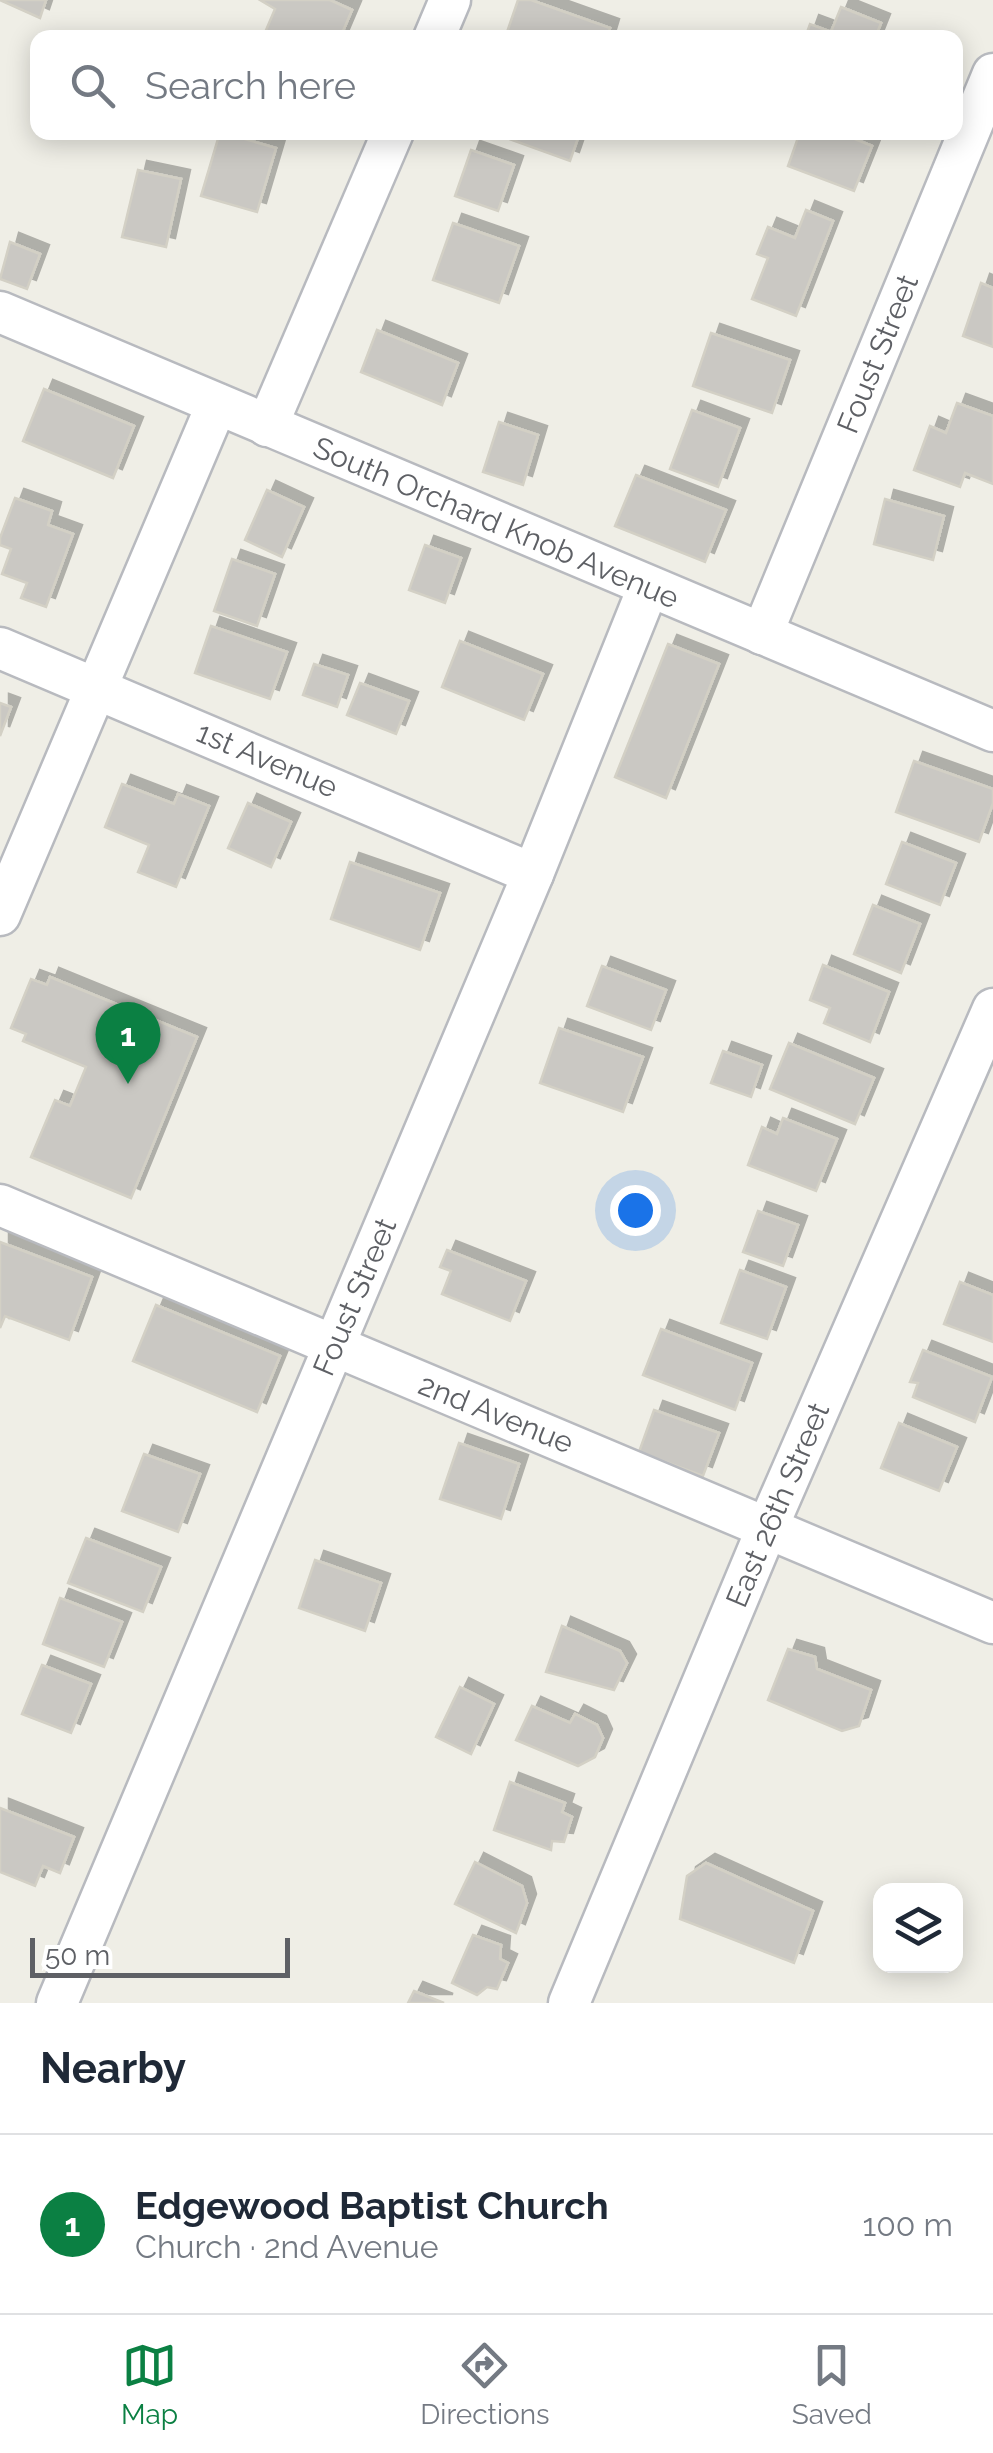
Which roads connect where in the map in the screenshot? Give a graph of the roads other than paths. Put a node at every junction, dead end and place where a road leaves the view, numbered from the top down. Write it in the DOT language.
graph roads {
  1 [pos="450,0"];
  2 [pos="437,30"];
  3 [pos="993,74"];
  4 [pos="390,140"];
  5 [pos="0,312"];
  6 [pos="217,404"];
  7 [pos="267,426"];
  8 [pos="648,588"];
  9 [pos="762,634"];
  10 [pos="0,648"];
  11 [pos="94,686"];
  12 [pos="993,731"];
  13 [pos="534,874"];
  14 [pos="0,916"];
  15 [pos="993,1009"];
  16 [pos="0,1205"];
  17 [pos="334,1346"];
  18 [pos="768,1526"];
  19 [pos="993,1623"];
  20 [pos="56,2003"];
  21 [pos="569,2003"];
  1 -- 2 [label="street"];
  3 -- 9 [label="street, Foust Street"];
  4 -- 7 [label="street"];
  5 -- 6 [label="street, South Orchard Knob Avenue"];
  6 -- 7 [label="street, South Orchard Knob Avenue"];
  6 -- 11 [label="street"];
  7 -- 8 [label="street, South Orchard Knob Avenue"];
  8 -- 9 [label="street, South Orchard Knob Avenue"];
  8 -- 13 [label="street, Foust Street"];
  9 -- 12 [label="street, South Orchard Knob Avenue"];
  10 -- 11 [label="street, 1st Avenue"];
  11 -- 13 [label="street, 1st Avenue"];
  11 -- 14 [label="street"];
  13 -- 17 [label="street, Foust Street"];
  15 -- 18 [label="street, East 26th Street"];
  16 -- 17 [label="street, 2nd Avenue"];
  17 -- 18 [label="street, 2nd Avenue"];
  17 -- 20 [label="street, Foust Street"];
  18 -- 19 [label="street, 2nd Avenue"];
  18 -- 21 [label="street, East 26th Street"];
}
